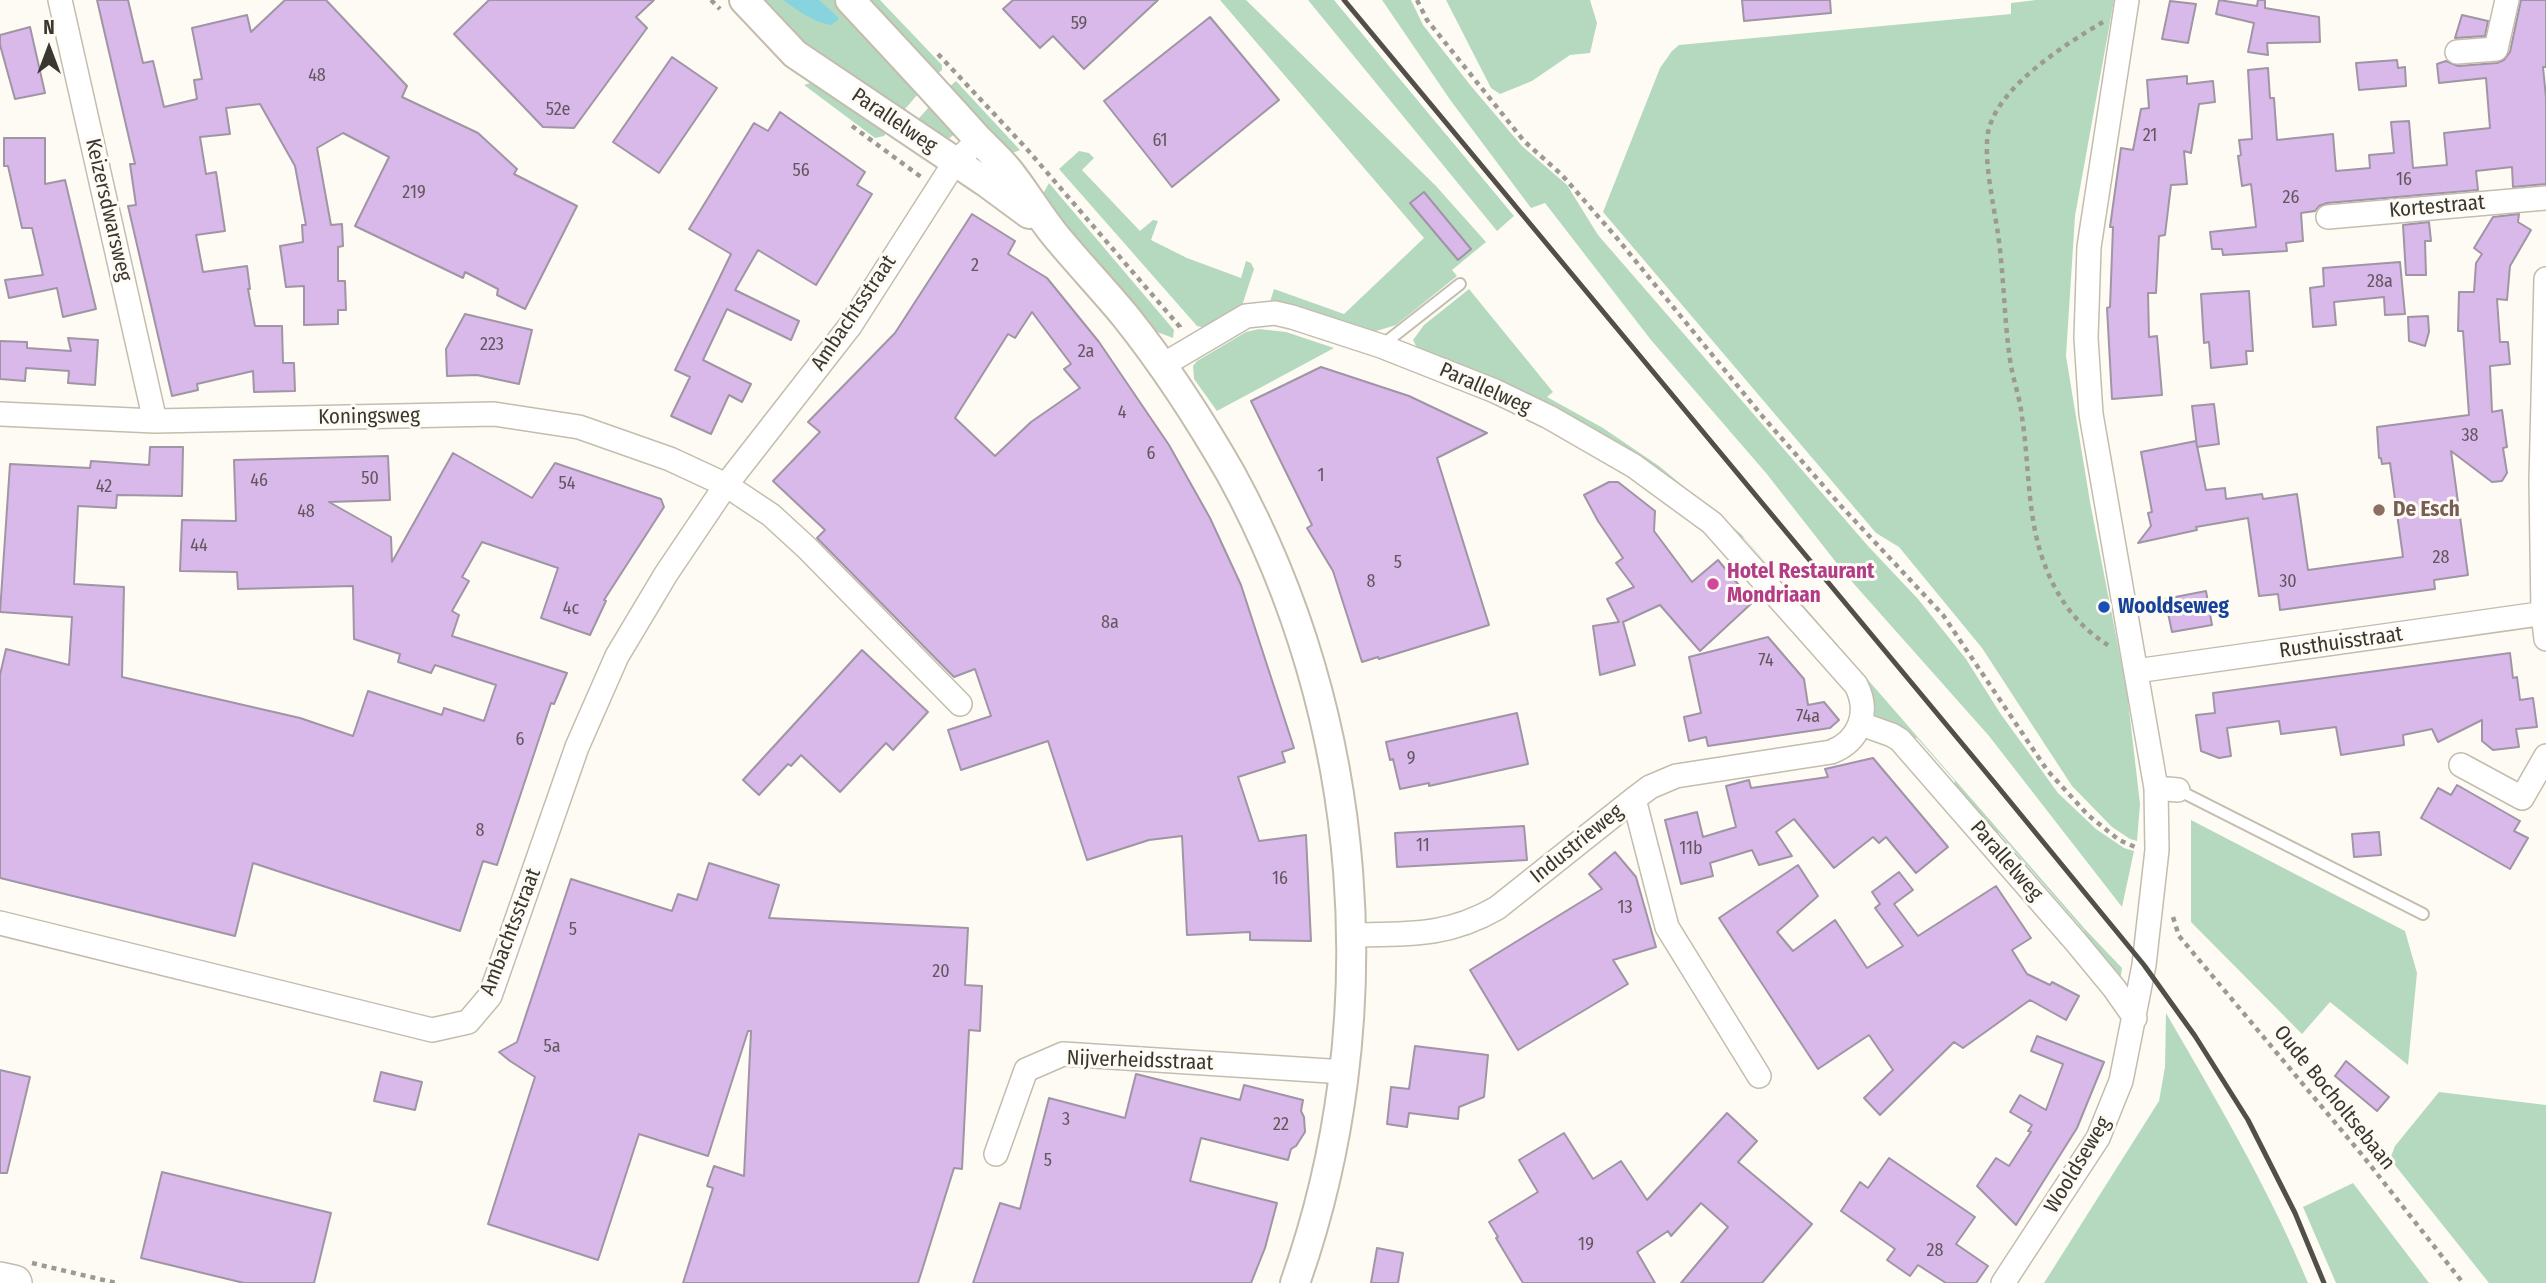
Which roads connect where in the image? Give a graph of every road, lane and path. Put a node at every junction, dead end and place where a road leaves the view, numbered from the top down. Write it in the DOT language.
graph roads {
  1 [pos="60,0"];
  2 [pos="744,0"];
  3 [pos="850,0"];
  4 [pos="1418,0"];
  5 [pos="2507,0"];
  6 [pos="2126,4"];
  7 [pos="2457,52"];
  8 [pos="979,140"];
  9 [pos="955,162"];
  10 [pos="2546,198"];
  11 [pos="2328,217"];
  12 [pos="1053,232"];
  13 [pos="2546,279"];
  14 [pos="1460,284"];
  15 [pos="1381,346"];
  16 [pos="1163,365"];
  17 [pos="0,414"];
  18 [pos="155,421"];
  19 [pos="726,485"];
  20 [pos="2544,613"];
  21 [pos="2546,639"];
  22 [pos="2134,662"];
  23 [pos="960,704"];
  24 [pos="1861,724"];
  25 [pos="2546,756"];
  26 [pos="2462,765"];
  27 [pos="2167,789"];
  28 [pos="1634,799"];
  29 [pos="2157,850"];
  30 [pos="2423,914"];
  31 [pos="0,923"];
  32 [pos="1352,935"];
  33 [pos="2179,936"];
  34 [pos="2135,1018"];
  35 [pos="1345,1072"];
  36 [pos="1759,1076"];
  37 [pos="996,1154"];
  38 [pos="12,1275"];
  39 [pos="116,1283"];
  40 [pos="1295,1283"];
  41 [pos="2003,1283"];
  42 [pos="2463,1283"];
  1 -- 18 [label="street, Keizersdwarsweg"];
  2 -- 9 [label="street, Parallelweg"];
  3 -- 8 [label="street, Parallelweg"];
  4 -- 29 [label="path"];
  5 -- 7 [label="street"];
  6 -- 22 [label="street, Wooldseweg"];
  6 -- 22 [label="path"];
  8 -- 9 [label="street, Ambachtsstraat"];
  8 -- 12 [label="street, Parallelweg"];
  9 -- 12 [label="street, Parallelweg"];
  9 -- 19 [label="street, Ambachtsstraat"];
  10 -- 11 [label="street, Kortestraat"];
  12 -- 16 [label="street, Parallelweg"];
  13 -- 20 [label="street"];
  14 -- 15 [label="lane"];
  15 -- 16 [label="street, Parallelweg"];
  15 -- 24 [label="street, Parallelweg"];
  16 -- 32 [label="street"];
  17 -- 18 [label="street, Koningsweg"];
  18 -- 19 [label="street, Koningsweg"];
  19 -- 23 [label="street"];
  19 -- 31 [label="street, Ambachtsstraat"];
  20 -- 21 [label="street"];
  20 -- 22 [label="street, Rusthuisstraat"];
  22 -- 27 [label="street, Wooldseweg"];
  24 -- 28 [label="street"];
  24 -- 34 [label="street, Parallelweg"];
  25 -- 26 [label="street"];
  27 -- 29 [label="street, Wooldseweg"];
  27 -- 30 [label="lane"];
  28 -- 32 [label="street, Industrieweg"];
  28 -- 36 [label="street, Industrieweg"];
  29 -- 34 [label="street, Wooldseweg"];
  32 -- 35 [label="street"];
  33 -- 42 [label="path, Oude Bocholtsebaan"];
  34 -- 41 [label="street, Wooldseweg"];
  35 -- 37 [label="street, Nijverheidsstraat"];
  35 -- 40 [label="street"];
  38 -- 39 [label="path"];
}
